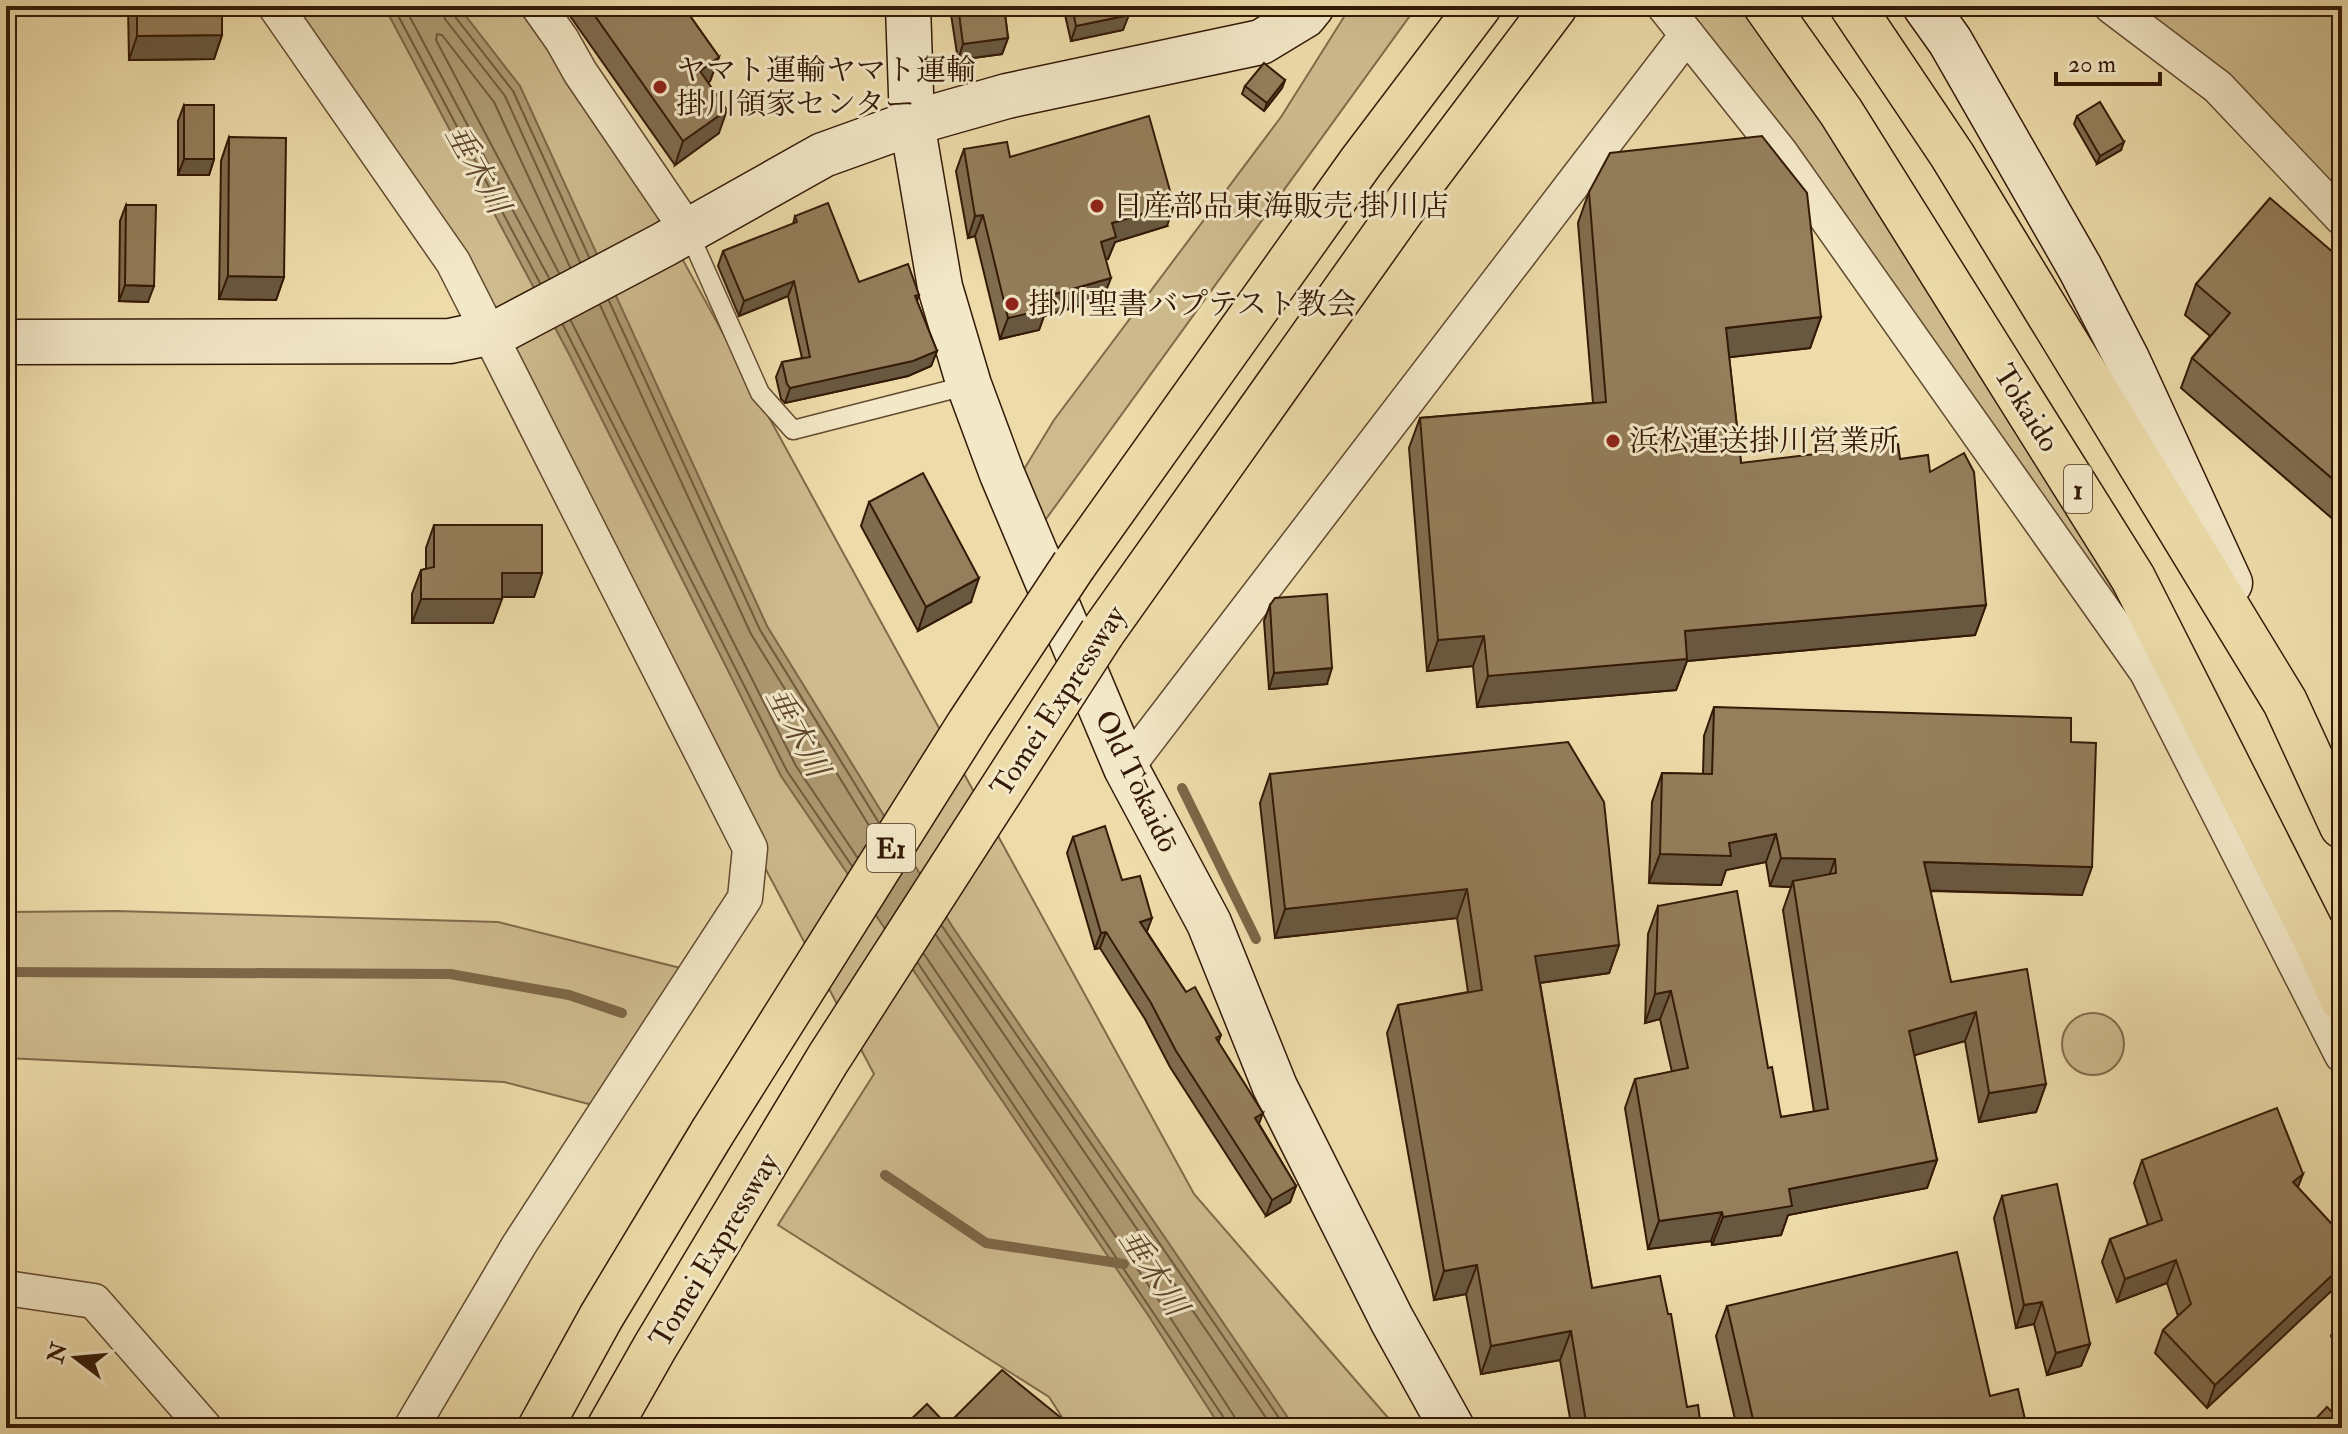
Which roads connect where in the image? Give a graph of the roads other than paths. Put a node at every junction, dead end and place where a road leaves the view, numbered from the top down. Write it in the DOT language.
graph roads {
  1 [pos="275,6"];
  2 [pos="538,6"];
  3 [pos="908,6"];
  4 [pos="1312,6"];
  5 [pos="1479,6"];
  6 [pos="1555,6"];
  7 [pos="1664,6"];
  8 [pos="1766,6"];
  9 [pos="1852,6"];
  10 [pos="1925,6"];
  11 [pos="2111,6"];
  12 [pos="1687,35"];
  13 [pos="912,123"];
  14 [pos="2342,218"];
  15 [pos="675,238"];
  16 [pos="495,331"];
  17 [pos="6,342"];
  18 [pos="969,385"];
  19 [pos="2285,702"];
  20 [pos="1126,768"];
  21 [pos="2342,826"];
  22 [pos="2342,999"];
  23 [pos="2342,1055"];
  24 [pos="6,1288"];
  25 [pos="655,1347"];
  26 [pos="533,1422"];
  27 [pos="205,1428"];
  28 [pos="411,1428"];
  29 [pos="609,1428"];
  30 [pos="626,1428"];
  31 [pos="1452,1428"];
  1 -- 16 [label="street"];
  2 -- 15 [label="street"];
  3 -- 13 [label="street, Old Tōkaidō"];
  4 -- 13 [label="street"];
  5 -- 26 [label="highway, Tomei Expressway / E1, bridge"];
  6 -- 25 [label="highway, Tomei Expressway / E1, bridge"];
  7 -- 12 [label="street"];
  8 -- 22 [label="highway, Tokaido / 1"];
  9 -- 19 [label="highway, 1"];
  10 -- 19 [label="street"];
  11 -- 14 [label="street"];
  12 -- 20 [label="street"];
  12 -- 23 [label="street"];
  13 -- 15 [label="street"];
  13 -- 18 [label="street, Old Tōkaidō"];
  15 -- 16 [label="street"];
  15 -- 18 [label="lane"];
  16 -- 17 [label="street"];
  16 -- 28 [label="street"];
  18 -- 20 [label="street, Old Tōkaidō"];
  19 -- 21 [label="highway, 1"];
  20 -- 31 [label="street, Old Tōkaidō"];
  24 -- 27 [label="street"];
  25 -- 29 [label="highway, Tomei Expressway / E1"];
  25 -- 30 [label="lane"];
}
